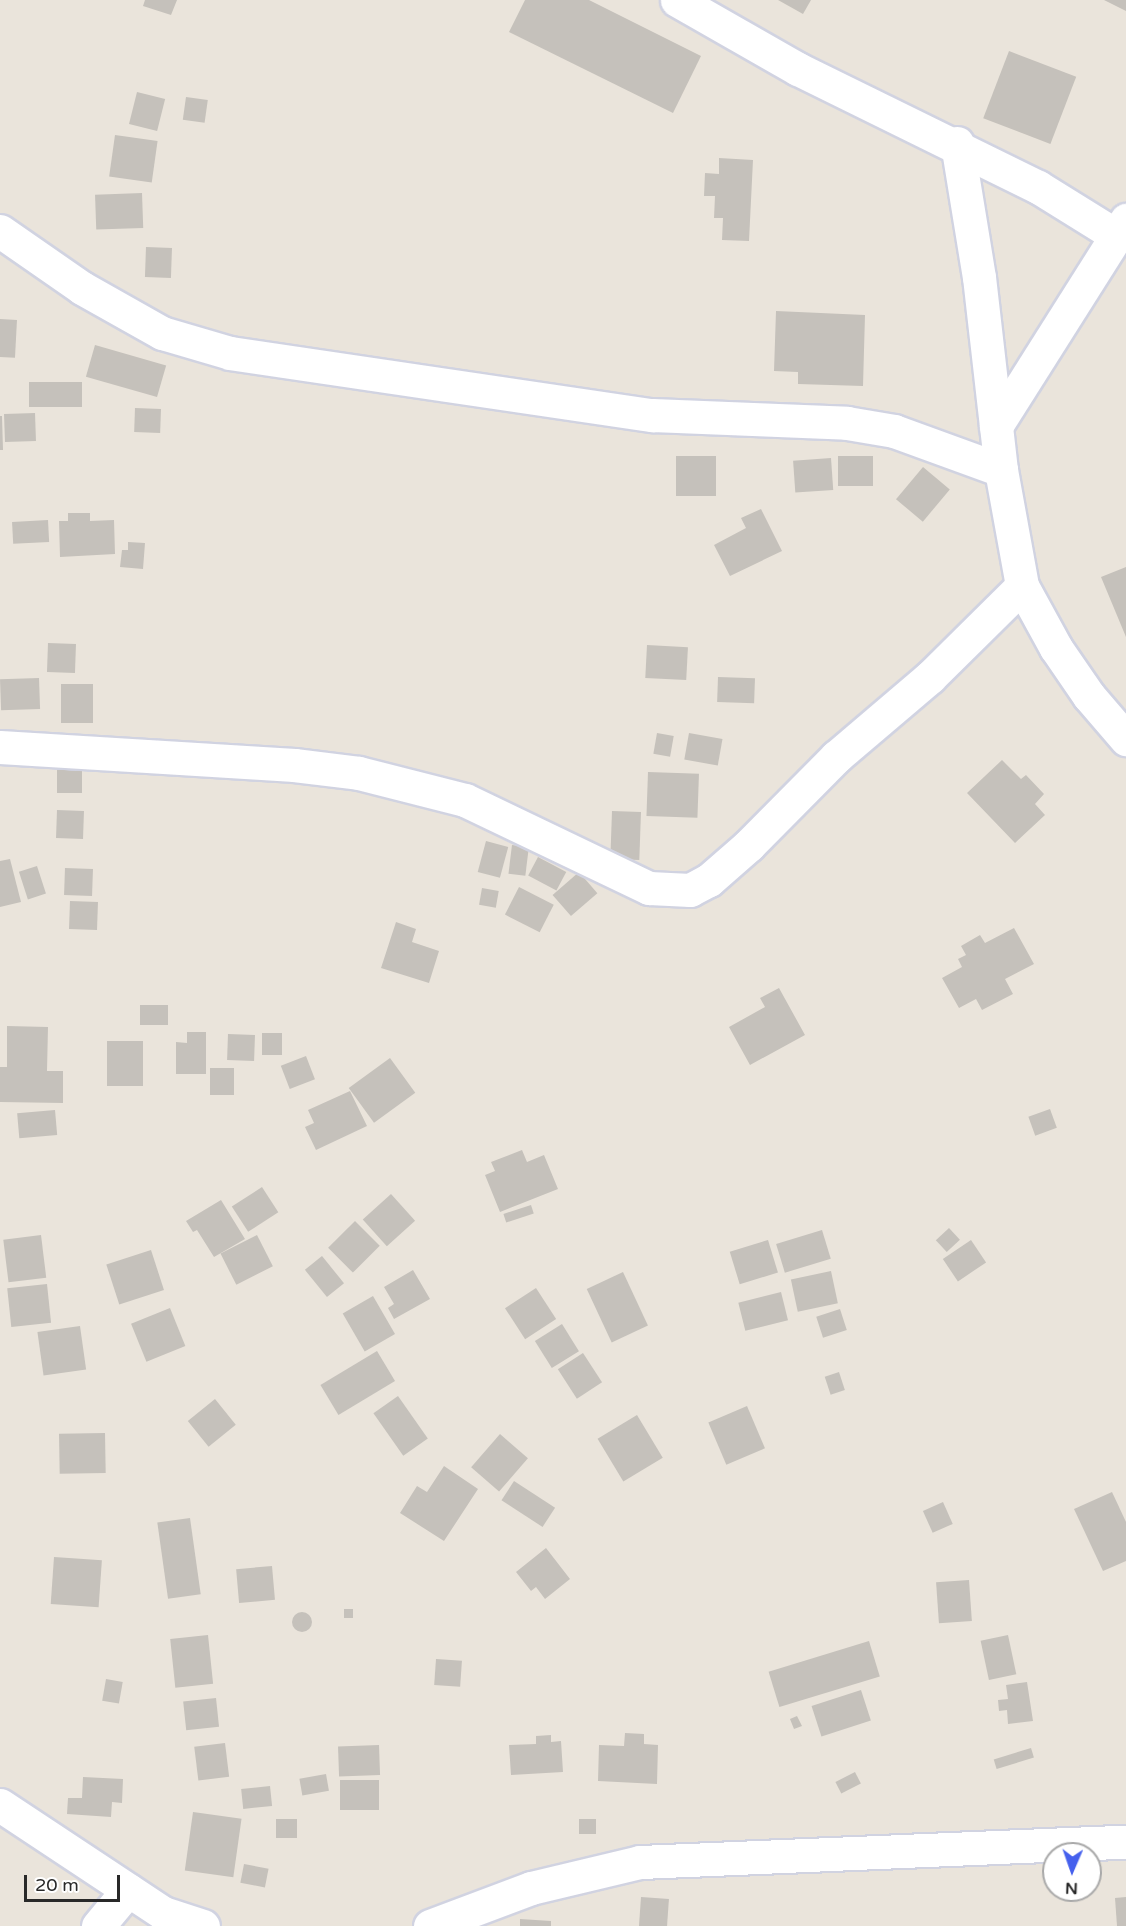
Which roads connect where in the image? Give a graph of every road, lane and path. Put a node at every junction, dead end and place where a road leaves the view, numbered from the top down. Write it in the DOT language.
graph roads {
  1 [pos="677,0"];
  2 [pos="957,143"];
  3 [pos="1121,228"];
  4 [pos="0,231"];
  5 [pos="996,426"];
  6 [pos="1001,470"];
  7 [pos="1022,586"];
  8 [pos="1126,739"];
  9 [pos="0,747"];
  10 [pos="0,1805"];
  11 [pos="1126,1842"];
  12 [pos="128,1890"];
  13 [pos="157,1919"];
  14 [pos="98,1926"];
  15 [pos="203,1926"];
  16 [pos="430,1926"];
  1 -- 2 [label="street"];
  2 -- 3 [label="street"];
  2 -- 5 [label="street"];
  3 -- 5 [label="street"];
  4 -- 6 [label="street"];
  5 -- 6 [label="street"];
  6 -- 7 [label="street"];
  7 -- 8 [label="street"];
  7 -- 9 [label="street"];
  10 -- 12 [label="street"];
  11 -- 16 [label="street"];
  12 -- 13 [label="street"];
  12 -- 14 [label="street"];
  13 -- 15 [label="street"];
}
